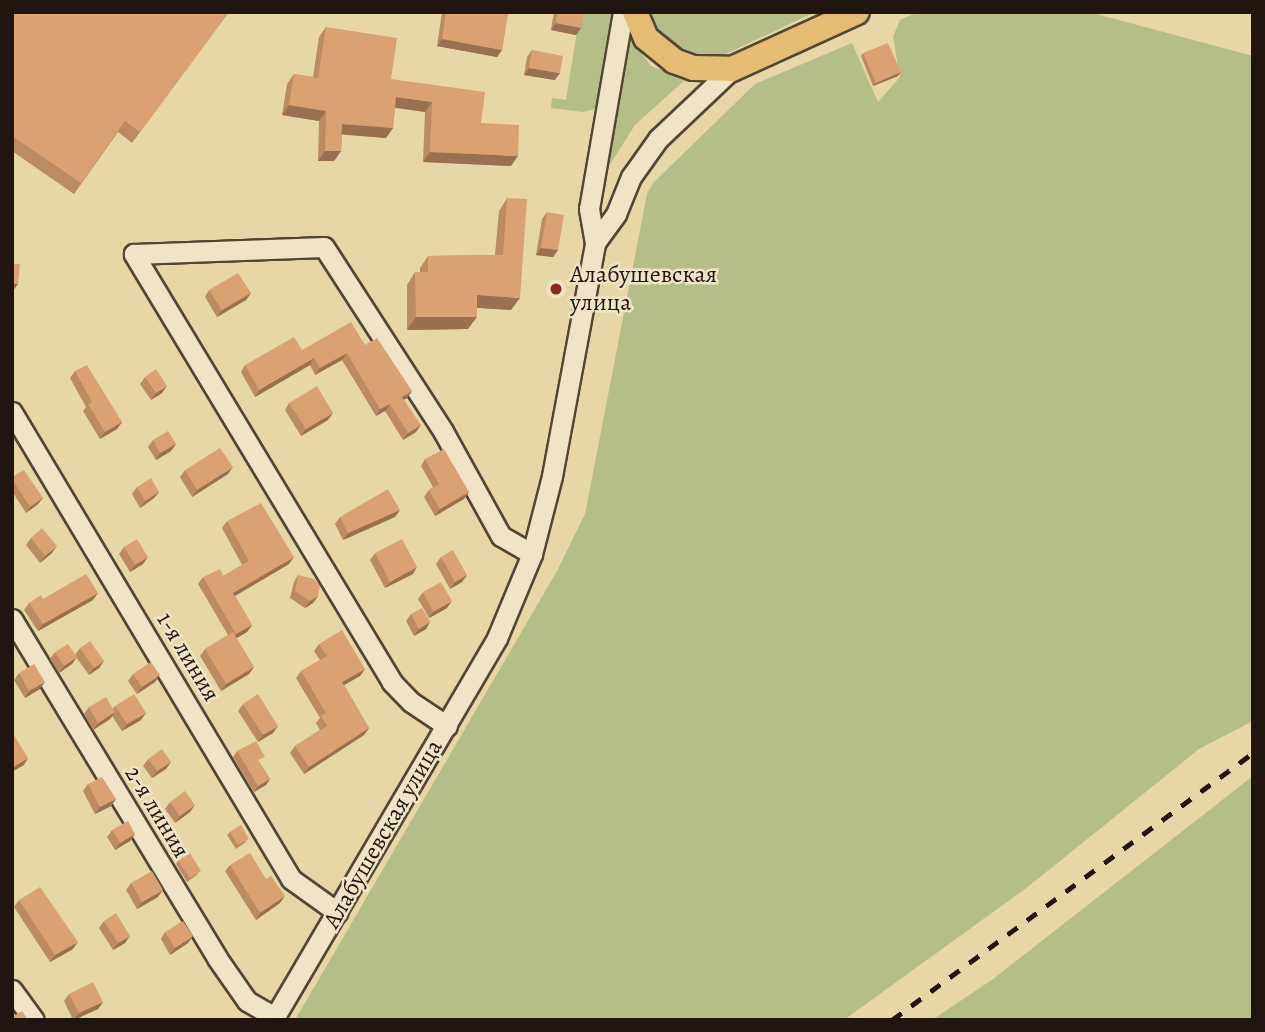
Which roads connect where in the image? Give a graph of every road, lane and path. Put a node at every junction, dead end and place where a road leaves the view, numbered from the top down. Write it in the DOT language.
graph roads {
  1 [pos="623,12"];
  2 [pos="635,12"];
  3 [pos="857,12"];
  4 [pos="732,69"];
  5 [pos="595,243"];
  6 [pos="12,412"];
  7 [pos="532,554"];
  8 [pos="12,619"];
  9 [pos="447,726"];
  10 [pos="337,912"];
  11 [pos="12,990"];
  12 [pos="274,1018"];
  13 [pos="34,1020"];
  1 -- 5 [label="street, Алабушевская улица"];
  2 -- 4 [label="main road"];
  3 -- 4 [label="main road, Алабушевская улица"];
  4 -- 5 [label="street, Алабушевская улица"];
  5 -- 7 [label="street, Алабушевская улица"];
  6 -- 10 [label="street, 1-я линия"];
  7 -- 9 [label="street, Алабушевская улица"];
  7 -- 9 [label="street"];
  8 -- 12 [label="street, 2-я линия"];
  9 -- 10 [label="street, Алабушевская улица"];
  10 -- 12 [label="street, Алабушевская улица"];
  11 -- 13 [label="street"];
}
